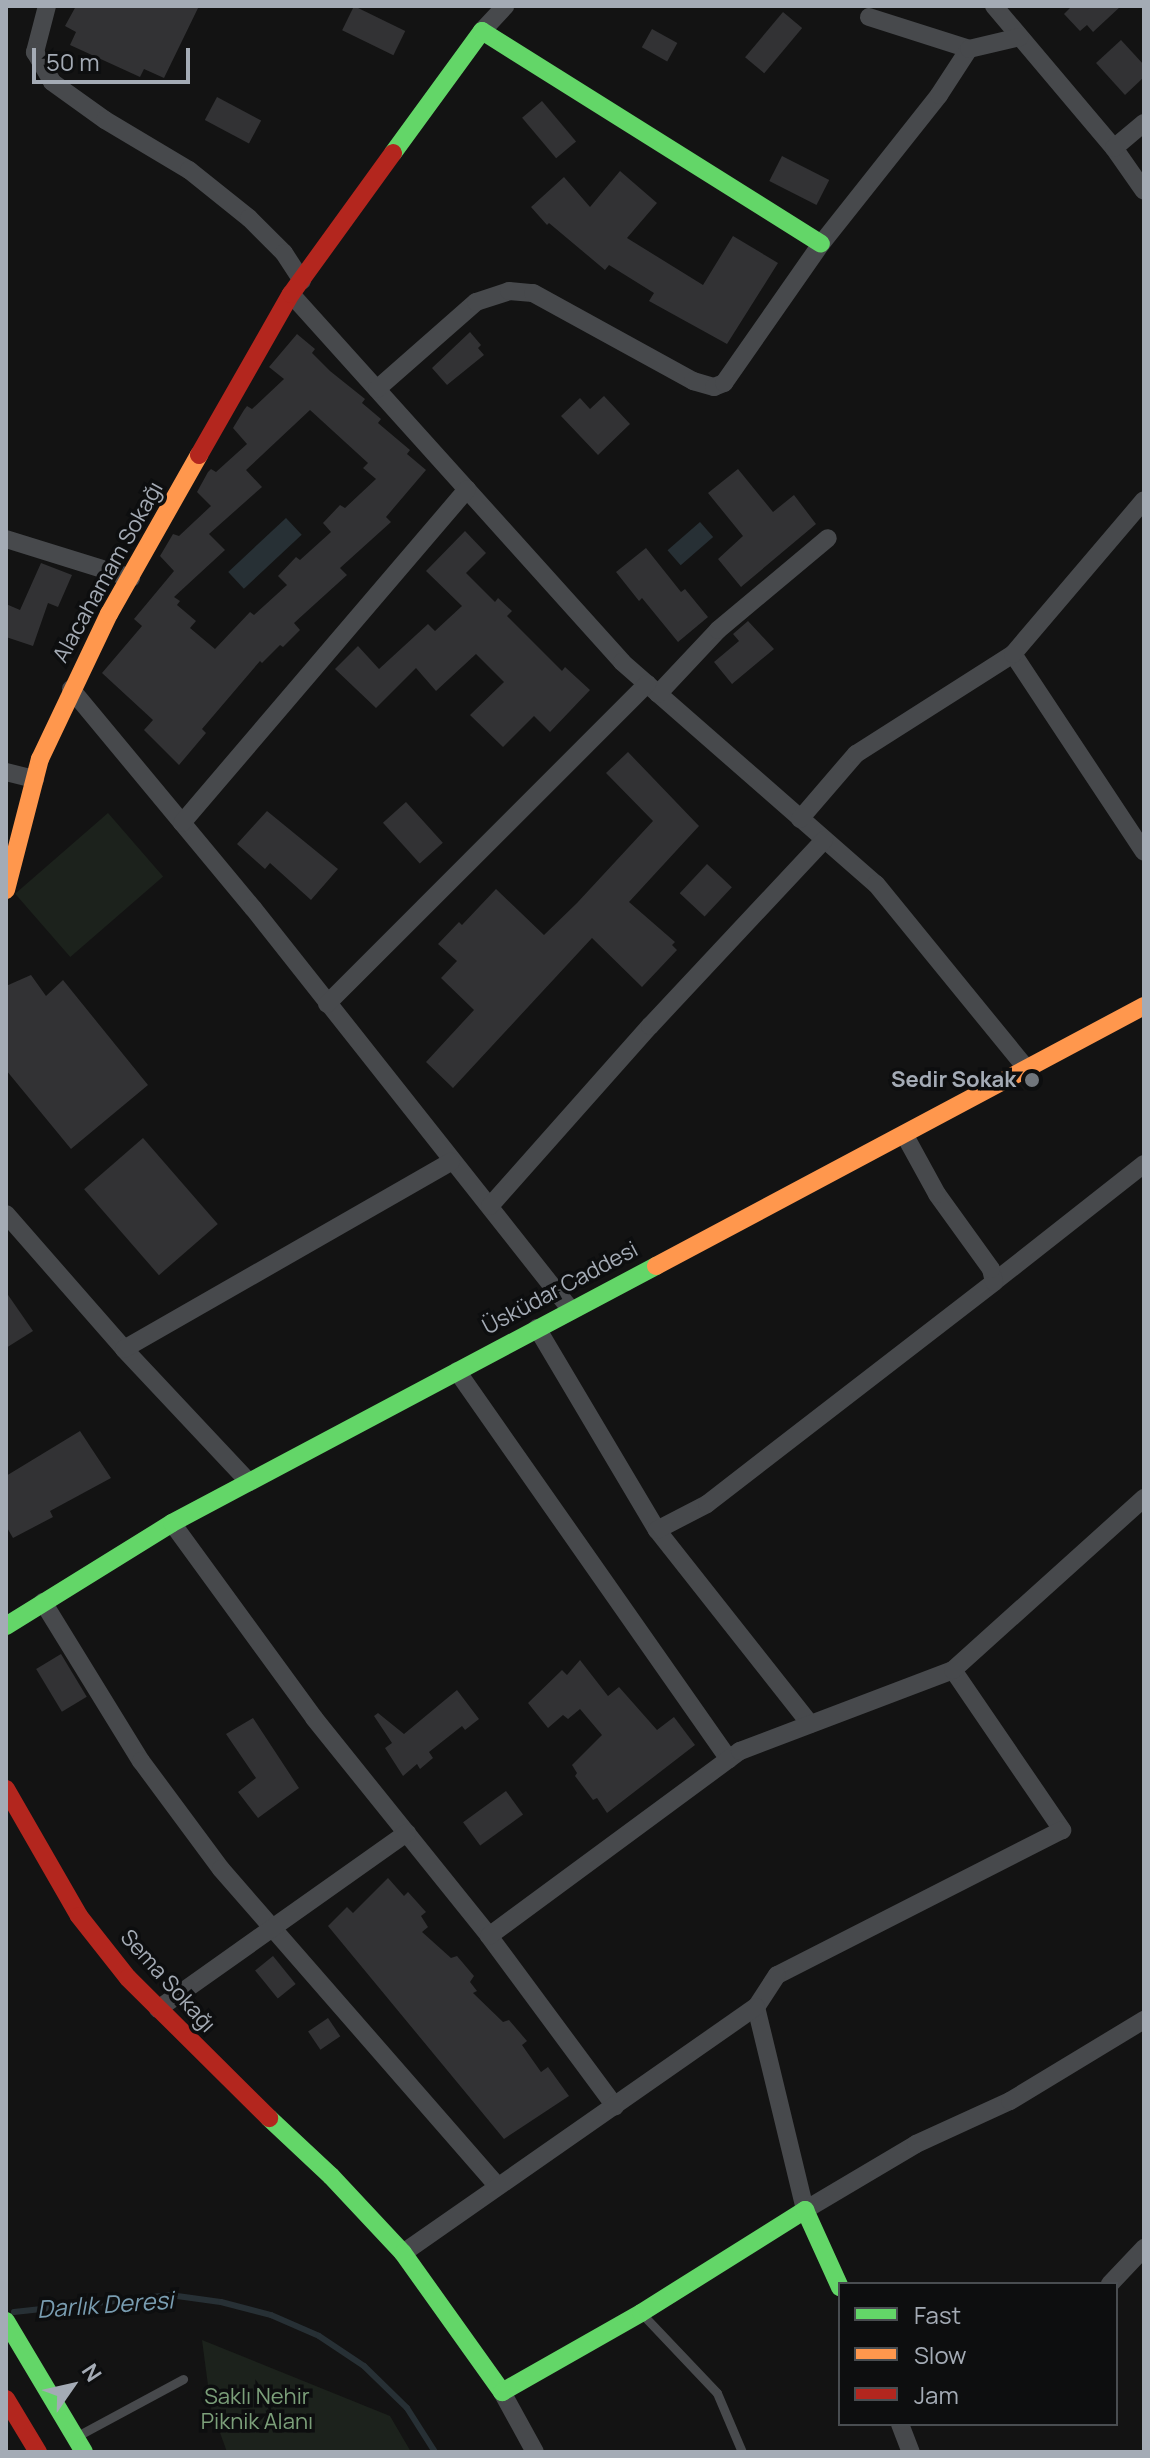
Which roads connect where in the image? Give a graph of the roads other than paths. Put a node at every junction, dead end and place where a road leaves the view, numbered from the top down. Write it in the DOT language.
graph roads {
  1 [pos="47,6"];
  2 [pos="505,6"];
  3 [pos="994,6"];
  4 [pos="869,17"];
  5 [pos="482,31"];
  6 [pos="1020,37"];
  7 [pos="969,49"];
  8 [pos="1144,123"];
  9 [pos="1114,148"];
  10 [pos="1144,191"];
  11 [pos="821,244"];
  12 [pos="297,288"];
  13 [pos="377,389"];
  14 [pos="467,489"];
  15 [pos="1144,500"];
  16 [pos="828,538"];
  17 [pos="6,539"];
  18 [pos="131,578"];
  19 [pos="1013,654"];
  20 [pos="71,689"];
  21 [pos="652,689"];
  22 [pos="6,772"];
  23 [pos="35,779"];
  24 [pos="800,819"];
  25 [pos="182,823"];
  26 [pos="824,840"];
  27 [pos="1144,852"];
  28 [pos="6,890"];
  29 [pos="327,1004"];
  30 [pos="1144,1006"];
  31 [pos="1027,1069"];
  32 [pos="904,1134"];
  33 [pos="451,1162"];
  34 [pos="1144,1164"];
  35 [pos="490,1206"];
  36 [pos="6,1214"];
  37 [pos="994,1282"];
  38 [pos="571,1310"];
  39 [pos="537,1328"];
  40 [pos="124,1349"];
  41 [pos="457,1371"];
  42 [pos="249,1482"];
  43 [pos="1144,1498"];
  44 [pos="172,1523"];
  45 [pos="657,1530"];
  46 [pos="43,1602"];
  47 [pos="6,1626"];
  48 [pos="953,1670"];
  49 [pos="810,1724"];
  50 [pos="729,1759"];
  51 [pos="6,1789"];
  52 [pos="407,1833"];
  53 [pos="273,1925"];
  54 [pos="489,1936"];
  55 [pos="756,2007"];
  56 [pos="158,2009"];
  57 [pos="1144,2020"];
  58 [pos="615,2106"];
  59 [pos="498,2186"];
  60 [pos="805,2210"];
  61 [pos="1144,2248"];
  62 [pos="403,2253"];
  63 [pos="1112,2282"];
  64 [pos="838,2283"];
  65 [pos="641,2313"];
  66 [pos="6,2321"];
  67 [pos="183,2379"];
  68 [pos="502,2392"];
  69 [pos="6,2399"];
  70 [pos="901,2426"];
  71 [pos="79,2444"];
  72 [pos="38,2452"];
  73 [pos="535,2452"];
  74 [pos="742,2452"];
  75 [pos="911,2452"];
  1 -- 12 [label="street"];
  2 -- 5 [label="street"];
  3 -- 6 [label="street"];
  4 -- 7 [label="street"];
  5 -- 11 [label="main road"];
  5 -- 12 [label="main road, Alacahamam Sokağı"];
  6 -- 7 [label="street"];
  6 -- 9 [label="street"];
  7 -- 11 [label="street"];
  8 -- 9 [label="street"];
  9 -- 10 [label="street"];
  11 -- 13 [label="street"];
  12 -- 13 [label="street"];
  12 -- 18 [label="main road, Alacahamam Sokağı"];
  13 -- 14 [label="street"];
  14 -- 21 [label="street"];
  14 -- 25 [label="street"];
  15 -- 19 [label="street"];
  16 -- 21 [label="street"];
  17 -- 18 [label="street"];
  18 -- 20 [label="main road, Alacahamam Sokağı"];
  19 -- 24 [label="street"];
  19 -- 27 [label="street"];
  20 -- 23 [label="main road, Alacahamam Sokağı"];
  20 -- 25 [label="street"];
  21 -- 24 [label="street"];
  21 -- 29 [label="street"];
  22 -- 23 [label="street"];
  23 -- 28 [label="main road, Alacahamam Sokağı"];
  24 -- 26 [label="street"];
  25 -- 29 [label="street"];
  26 -- 31 [label="street"];
  26 -- 35 [label="street"];
  29 -- 33 [label="street"];
  30 -- 31 [label="main road, Üsküdar Caddesi"];
  31 -- 32 [label="main road, Üsküdar Caddesi"];
  32 -- 37 [label="street"];
  32 -- 38 [label="main road, Üsküdar Caddesi"];
  33 -- 35 [label="street"];
  33 -- 40 [label="street"];
  34 -- 37 [label="street"];
  35 -- 38 [label="street"];
  36 -- 40 [label="street"];
  37 -- 45 [label="street"];
  38 -- 39 [label="main road, Üsküdar Caddesi"];
  39 -- 41 [label="main road, Üsküdar Caddesi"];
  39 -- 45 [label="street"];
  40 -- 42 [label="street"];
  41 -- 42 [label="main road, Üsküdar Caddesi"];
  41 -- 50 [label="street"];
  42 -- 44 [label="main road, Üsküdar Caddesi"];
  43 -- 48 [label="street"];
  44 -- 46 [label="main road, Üsküdar Caddesi"];
  44 -- 52 [label="street"];
  45 -- 49 [label="street"];
  46 -- 47 [label="main road, Üsküdar Caddesi"];
  46 -- 53 [label="street"];
  48 -- 49 [label="street"];
  48 -- 55 [label="street"];
  49 -- 50 [label="street"];
  50 -- 54 [label="street"];
  51 -- 56 [label="main road, Sema Sokağı"];
  52 -- 53 [label="street"];
  52 -- 54 [label="street"];
  53 -- 56 [label="street"];
  53 -- 59 [label="street"];
  54 -- 58 [label="street"];
  55 -- 58 [label="street"];
  55 -- 60 [label="street"];
  56 -- 62 [label="main road, Sema Sokağı"];
  57 -- 60 [label="street"];
  58 -- 59 [label="street"];
  59 -- 62 [label="street"];
  60 -- 64 [label="main road"];
  60 -- 65 [label="main road"];
  61 -- 63 [label="street"];
  62 -- 68 [label="main road, Sema Sokağı"];
  65 -- 68 [label="main road"];
  65 -- 74 [label="lane"];
  66 -- 71 [label="main road"];
  67 -- 71 [label="lane"];
  68 -- 73 [label="street"];
  69 -- 72 [label="main road"];
  70 -- 75 [label="street"];
}
